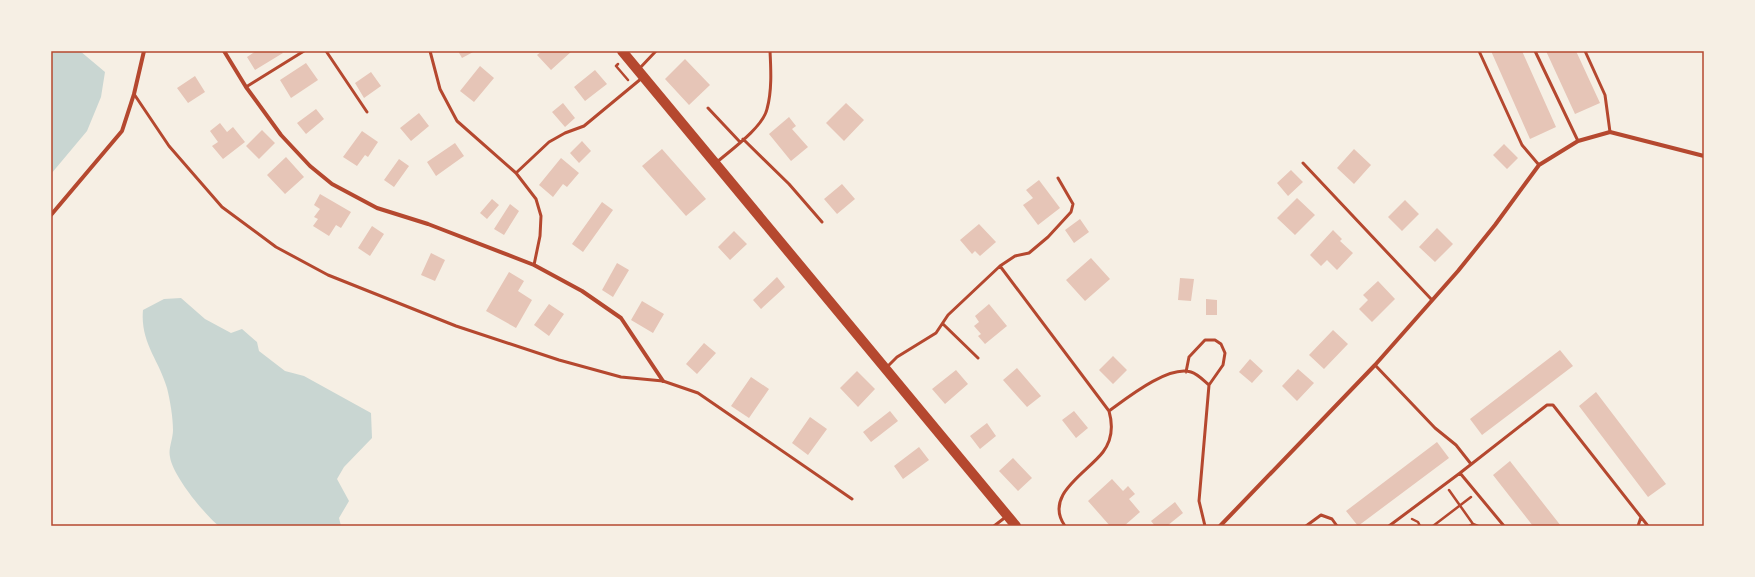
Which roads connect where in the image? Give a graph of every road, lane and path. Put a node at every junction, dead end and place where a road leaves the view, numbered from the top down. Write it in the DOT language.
graph roads {
  1 [pos="144,51"];
  2 [pos="224,51"];
  3 [pos="304,51"];
  4 [pos="326,51"];
  5 [pos="430,51"];
  6 [pos="622,51"];
  7 [pos="656,51"];
  8 [pos="770,51"];
  9 [pos="1479,51"];
  10 [pos="1535,51"];
  11 [pos="1585,51"];
  12 [pos="620,62"];
  13 [pos="640,74"];
  14 [pos="633,86"];
  15 [pos="246,87"];
  16 [pos="134,94"];
  17 [pos="708,108"];
  18 [pos="368,112"];
  19 [pos="1610,132"];
  20 [pos="743,139"];
  21 [pos="1578,141"];
  22 [pos="740,142"];
  23 [pos="1704,156"];
  24 [pos="715,163"];
  25 [pos="1302,163"];
  26 [pos="1539,165"];
  27 [pos="516,173"];
  28 [pos="1058,178"];
  29 [pos="51,215"];
  30 [pos="822,222"];
  31 [pos="534,265"];
  32 [pos="1000,266"];
  33 [pos="1432,300"];
  34 [pos="943,324"];
  35 [pos="978,358"];
  36 [pos="1375,365"];
  37 [pos="886,368"];
  38 [pos="1186,372"];
  39 [pos="664,381"];
  40 [pos="1209,385"];
  41 [pos="1110,411"];
  42 [pos="1472,464"];
  43 [pos="1460,473"];
  44 [pos="1445,484"];
  45 [pos="1476,493"];
  46 [pos="852,499"];
  47 [pos="1460,505"];
  48 [pos="1008,515"];
  49 [pos="1641,517"];
  50 [pos="1473,524"];
  51 [pos="994,526"];
  52 [pos="1016,526"];
  53 [pos="1065,526"];
  54 [pos="1205,526"];
  55 [pos="1220,526"];
  56 [pos="1306,526"];
  57 [pos="1337,526"];
  58 [pos="1389,526"];
  59 [pos="1433,526"];
  60 [pos="1470,526"];
  61 [pos="1478,526"];
  62 [pos="1504,526"];
  63 [pos="1638,526"];
  64 [pos="1648,526"];
  1 -- 16 [label="street"];
  2 -- 15 [label="street"];
  3 -- 15 [label="lane"];
  4 -- 18 [label="lane"];
  5 -- 27 [label="lane"];
  6 -- 13 [label="main road"];
  7 -- 13 [label="lane"];
  8 -- 20 [label="lane"];
  9 -- 26 [label="lane"];
  10 -- 21 [label="lane"];
  11 -- 19 [label="lane"];
  12 -- 14 [label="path"];
  13 -- 14 [label="lane"];
  13 -- 24 [label="main road"];
  14 -- 27 [label="lane"];
  15 -- 31 [label="street"];
  16 -- 29 [label="street"];
  16 -- 39 [label="lane"];
  17 -- 22 [label="lane"];
  19 -- 21 [label="street"];
  19 -- 23 [label="street"];
  20 -- 22 [label="lane"];
  20 -- 30 [label="lane"];
  21 -- 26 [label="street"];
  22 -- 24 [label="lane"];
  24 -- 37 [label="main road"];
  25 -- 33 [label="lane"];
  26 -- 33 [label="street"];
  27 -- 31 [label="lane"];
  28 -- 32 [label="lane"];
  31 -- 39 [label="street"];
  32 -- 34 [label="lane"];
  32 -- 41 [label="lane"];
  33 -- 36 [label="street"];
  34 -- 35 [label="lane"];
  34 -- 37 [label="lane"];
  36 -- 42 [label="lane"];
  36 -- 55 [label="street"];
  37 -- 48 [label="main road"];
  38 -- 40 [label="lane"];
  38 -- 40 [label="lane"];
  38 -- 41 [label="lane"];
  39 -- 46 [label="lane"];
  40 -- 54 [label="lane"];
  41 -- 53 [label="lane"];
  42 -- 43 [label="lane"];
  42 -- 49 [label="lane"];
  43 -- 44 [label="lane"];
  43 -- 45 [label="lane"];
  44 -- 47 [label="path"];
  44 -- 58 [label="lane"];
  45 -- 47 [label="path"];
  45 -- 62 [label="lane"];
  47 -- 50 [label="path"];
  47 -- 59 [label="path"];
  48 -- 51 [label="lane"];
  48 -- 52 [label="main road"];
  49 -- 63 [label="lane"];
  49 -- 64 [label="lane"];
  50 -- 60 [label="path"];
  50 -- 61 [label="path"];
  56 -- 57 [label="lane"];
}
